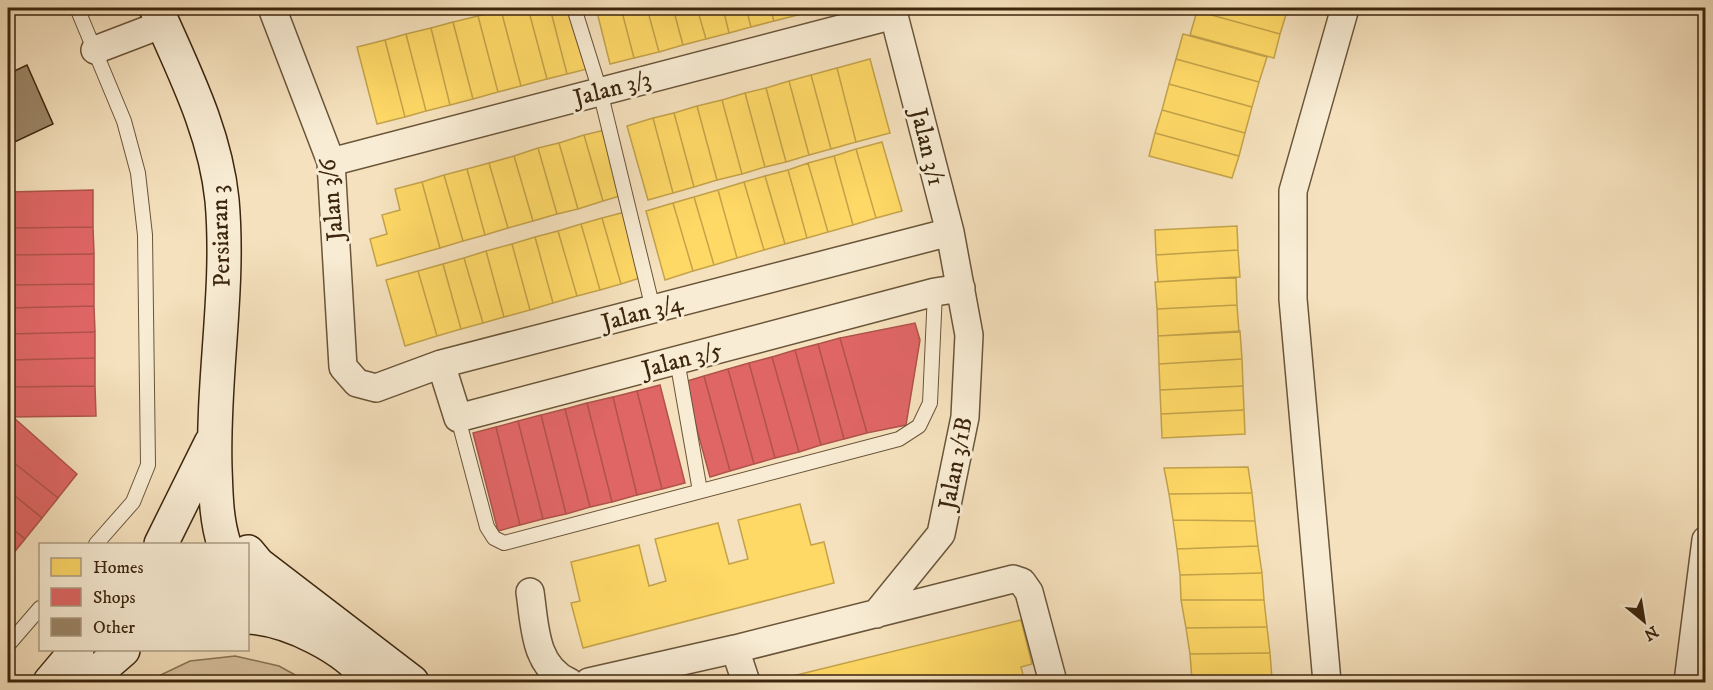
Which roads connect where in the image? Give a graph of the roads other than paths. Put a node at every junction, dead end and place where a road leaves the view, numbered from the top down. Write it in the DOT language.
graph roads {
  1 [pos="77,8"];
  2 [pos="272,8"];
  3 [pos="574,8"];
  4 [pos="1345,8"];
  5 [pos="893,11"];
  6 [pos="160,16"];
  7 [pos="95,50"];
  8 [pos="600,91"];
  9 [pos="331,162"];
  10 [pos="950,232"];
  11 [pos="948,290"];
  12 [pos="653,309"];
  13 [pos="677,360"];
  14 [pos="441,364"];
  15 [pos="343,367"];
  16 [pos="458,418"];
  17 [pos="214,436"];
  18 [pos="216,477"];
  19 [pos="700,491"];
  20 [pos="220,529"];
  21 [pos="1706,540"];
  22 [pos="97,543"];
  23 [pos="161,543"];
  24 [pos="185,543"];
  25 [pos="241,543"];
  26 [pos="249,553"];
  27 [pos="249,586"];
  28 [pos="530,592"];
  29 [pos="39,609"];
  30 [pos="876,614"];
  31 [pos="249,617"];
  32 [pos="297,628"];
  33 [pos="8,645"];
  34 [pos="735,649"];
  35 [pos="76,651"];
  36 [pos="119,651"];
  37 [pos="371,681"];
  38 [pos="50,682"];
  39 [pos="86,682"];
  40 [pos="412,682"];
  41 [pos="569,682"];
  42 [pos="589,682"];
  43 [pos="746,682"];
  44 [pos="1053,682"];
  45 [pos="1328,682"];
  46 [pos="1688,682"];
  1 -- 7 [label="lane"];
  2 -- 9 [label="street, Jalan 3/6"];
  3 -- 8 [label="lane"];
  4 -- 45 [label="street"];
  5 -- 8 [label="street, Jalan 3/3"];
  5 -- 10 [label="street, Jalan 3/1"];
  6 -- 7 [label="street"];
  6 -- 17 [label="street, Persiaran 3"];
  7 -- 22 [label="lane"];
  8 -- 9 [label="street, Jalan 3/3"];
  8 -- 12 [label="lane"];
  9 -- 15 [label="street, Jalan 3/6"];
  10 -- 11 [label="street, Jalan 3/1"];
  10 -- 12 [label="street, Jalan 3/4"];
  11 -- 13 [label="street, Jalan 3/5"];
  11 -- 19 [label="lane"];
  11 -- 30 [label="street, Jalan 3/1B"];
  12 -- 14 [label="street, Jalan 3/4"];
  13 -- 16 [label="street, Jalan 3/5"];
  13 -- 19 [label="lane"];
  14 -- 15 [label="street, Jalan 3/4"];
  14 -- 16 [label="street"];
  16 -- 19 [label="lane"];
  17 -- 18 [label="street, Persiaran 3"];
  17 -- 23 [label="street"];
  18 -- 20 [label="street, Persiaran 3"];
  18 -- 24 [label="street, Persiaran 3"];
  20 -- 25 [label="street"];
  21 -- 46 [label="street"];
  26 -- 40 [label="street"];
  27 -- 32 [label="street"];
  28 -- 41 [label="street"];
  29 -- 33 [label="lane"];
  30 -- 34 [label="street"];
  30 -- 44 [label="street"];
  31 -- 32 [label="street"];
  32 -- 37 [label="street"];
  34 -- 42 [label="street"];
  34 -- 43 [label="street"];
  35 -- 38 [label="street"];
  36 -- 39 [label="street"];
}
